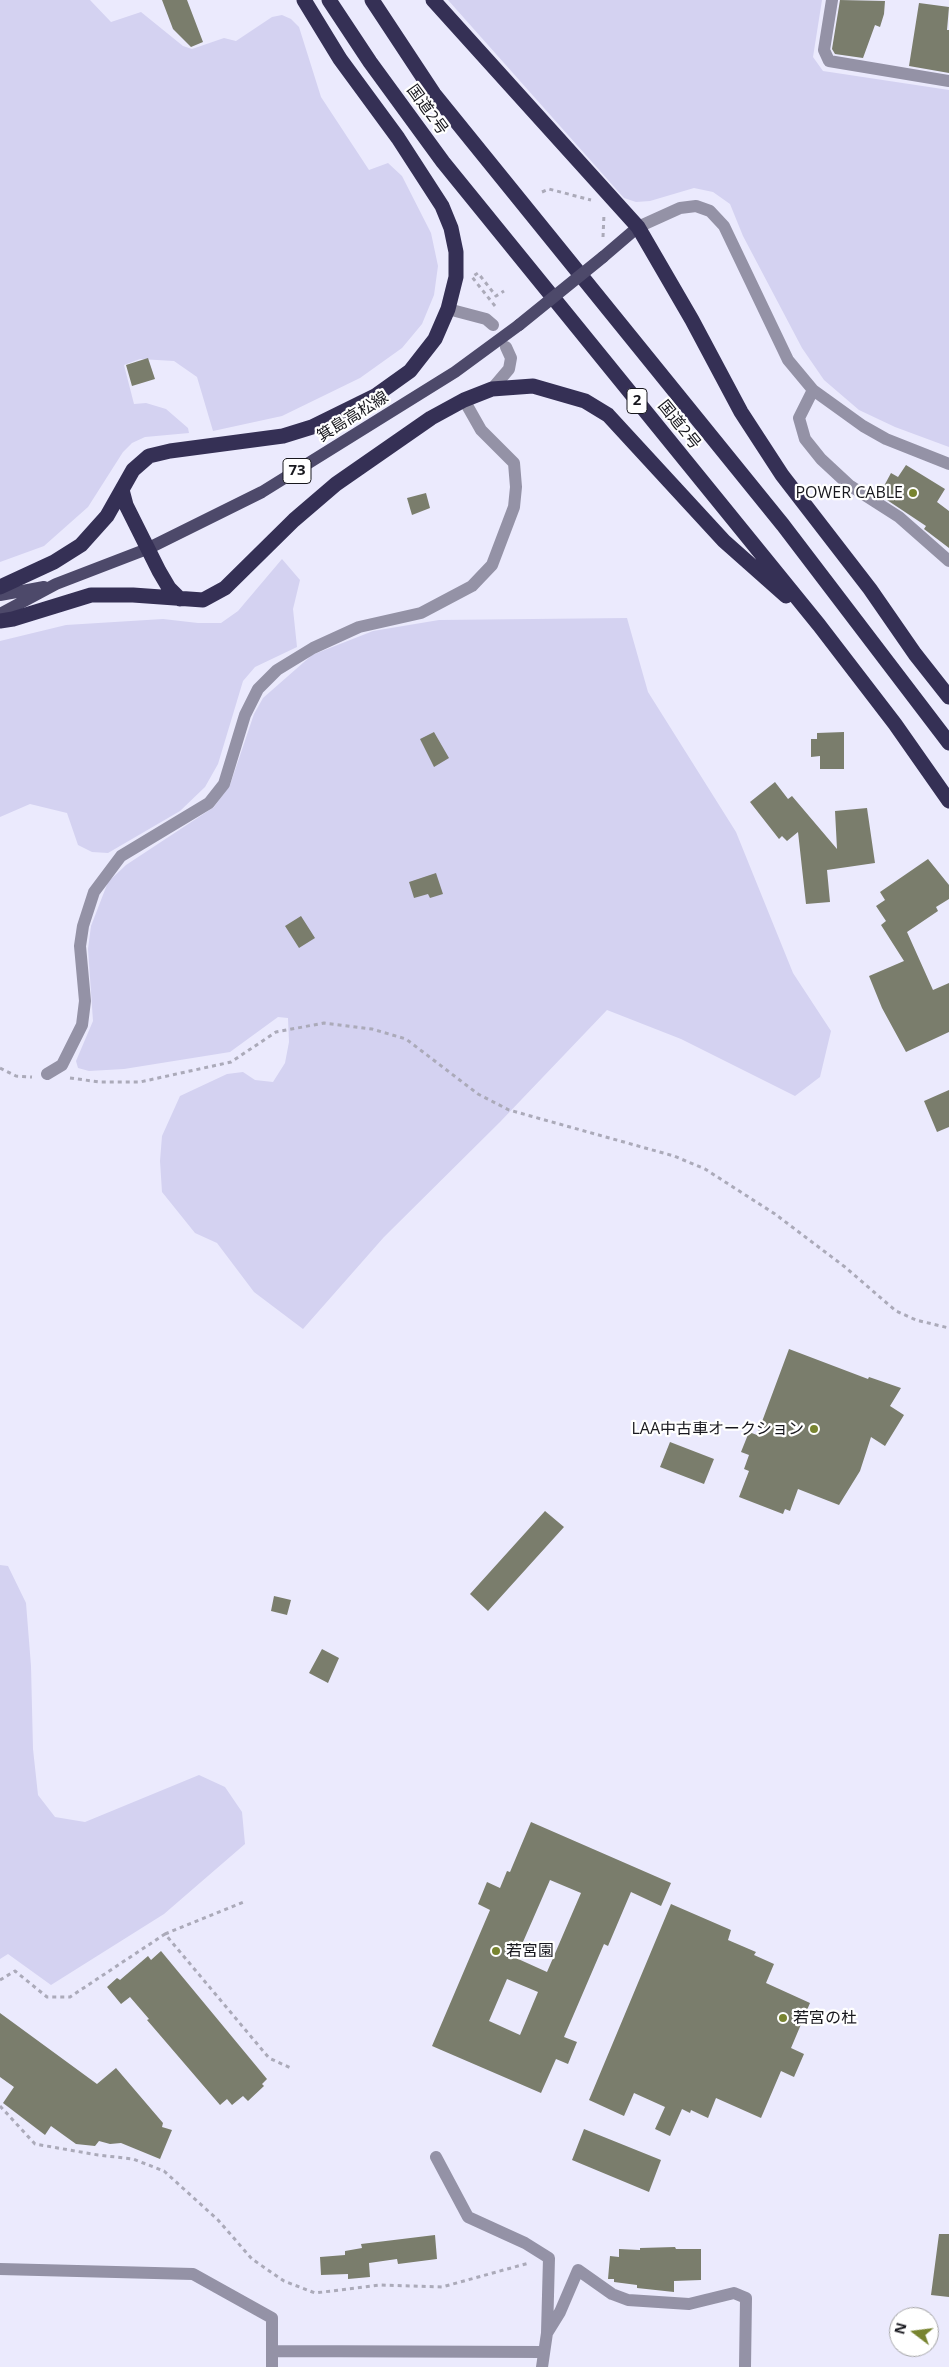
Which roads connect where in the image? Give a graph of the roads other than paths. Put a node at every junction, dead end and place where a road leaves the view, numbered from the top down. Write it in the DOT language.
graph roads {
  1 [pos="304,0"];
  2 [pos="329,0"];
  3 [pos="372,0"];
  4 [pos="433,0"];
  5 [pos="832,0"];
  6 [pos="949,81"];
  7 [pos="638,227"];
  8 [pos="448,309"];
  9 [pos="493,325"];
  10 [pos="506,347"];
  11 [pos="492,389"];
  12 [pos="814,390"];
  13 [pos="464,400"];
  14 [pos="949,464"];
  15 [pos="122,490"];
  16 [pos="148,549"];
  17 [pos="949,561"];
  18 [pos="56,584"];
  19 [pos="0,588"];
  20 [pos="0,595"];
  21 [pos="180,599"];
  22 [pos="0,614"];
  23 [pos="0,621"];
  24 [pos="819,625"];
  25 [pos="949,697"];
  26 [pos="949,743"];
  27 [pos="949,801"];
  28 [pos="47,1074"];
  29 [pos="436,2157"];
  30 [pos="0,2269"];
  31 [pos="547,2333"];
  32 [pos="272,2351"];
  33 [pos="543,2352"];
  34 [pos="272,2367"];
  35 [pos="542,2367"];
  36 [pos="745,2367"];
  1 -- 8 [label="highway"];
  2 -- 24 [label="highway, 国道2号 / 2"];
  3 -- 26 [label="highway, 国道2号 / 2"];
  4 -- 7 [label="highway"];
  5 -- 6 [label="street"];
  7 -- 12 [label="street"];
  7 -- 16 [label="main road, 箕島高松線 / 73, bridge"];
  7 -- 25 [label="highway"];
  8 -- 9 [label="street"];
  8 -- 15 [label="highway"];
  10 -- 11 [label="street"];
  11 -- 13 [label="highway"];
  11 -- 24 [label="highway"];
  12 -- 14 [label="street"];
  12 -- 17 [label="street"];
  13 -- 21 [label="highway"];
  13 -- 28 [label="street"];
  15 -- 16 [label="highway"];
  15 -- 19 [label="highway"];
  16 -- 18 [label="main road, 箕島高松線 / 73"];
  16 -- 21 [label="highway"];
  18 -- 20 [label="main road, 箕島高松線 / 73"];
  18 -- 22 [label="main road, 箕島高松線 / 73"];
  21 -- 23 [label="highway"];
  24 -- 27 [label="highway, 国道2号 / 2"];
  29 -- 31 [label="street"];
  30 -- 32 [label="street"];
  31 -- 33 [label="street"];
  31 -- 36 [label="street"];
  32 -- 33 [label="street"];
  32 -- 34 [label="street"];
  33 -- 35 [label="street"];
}
